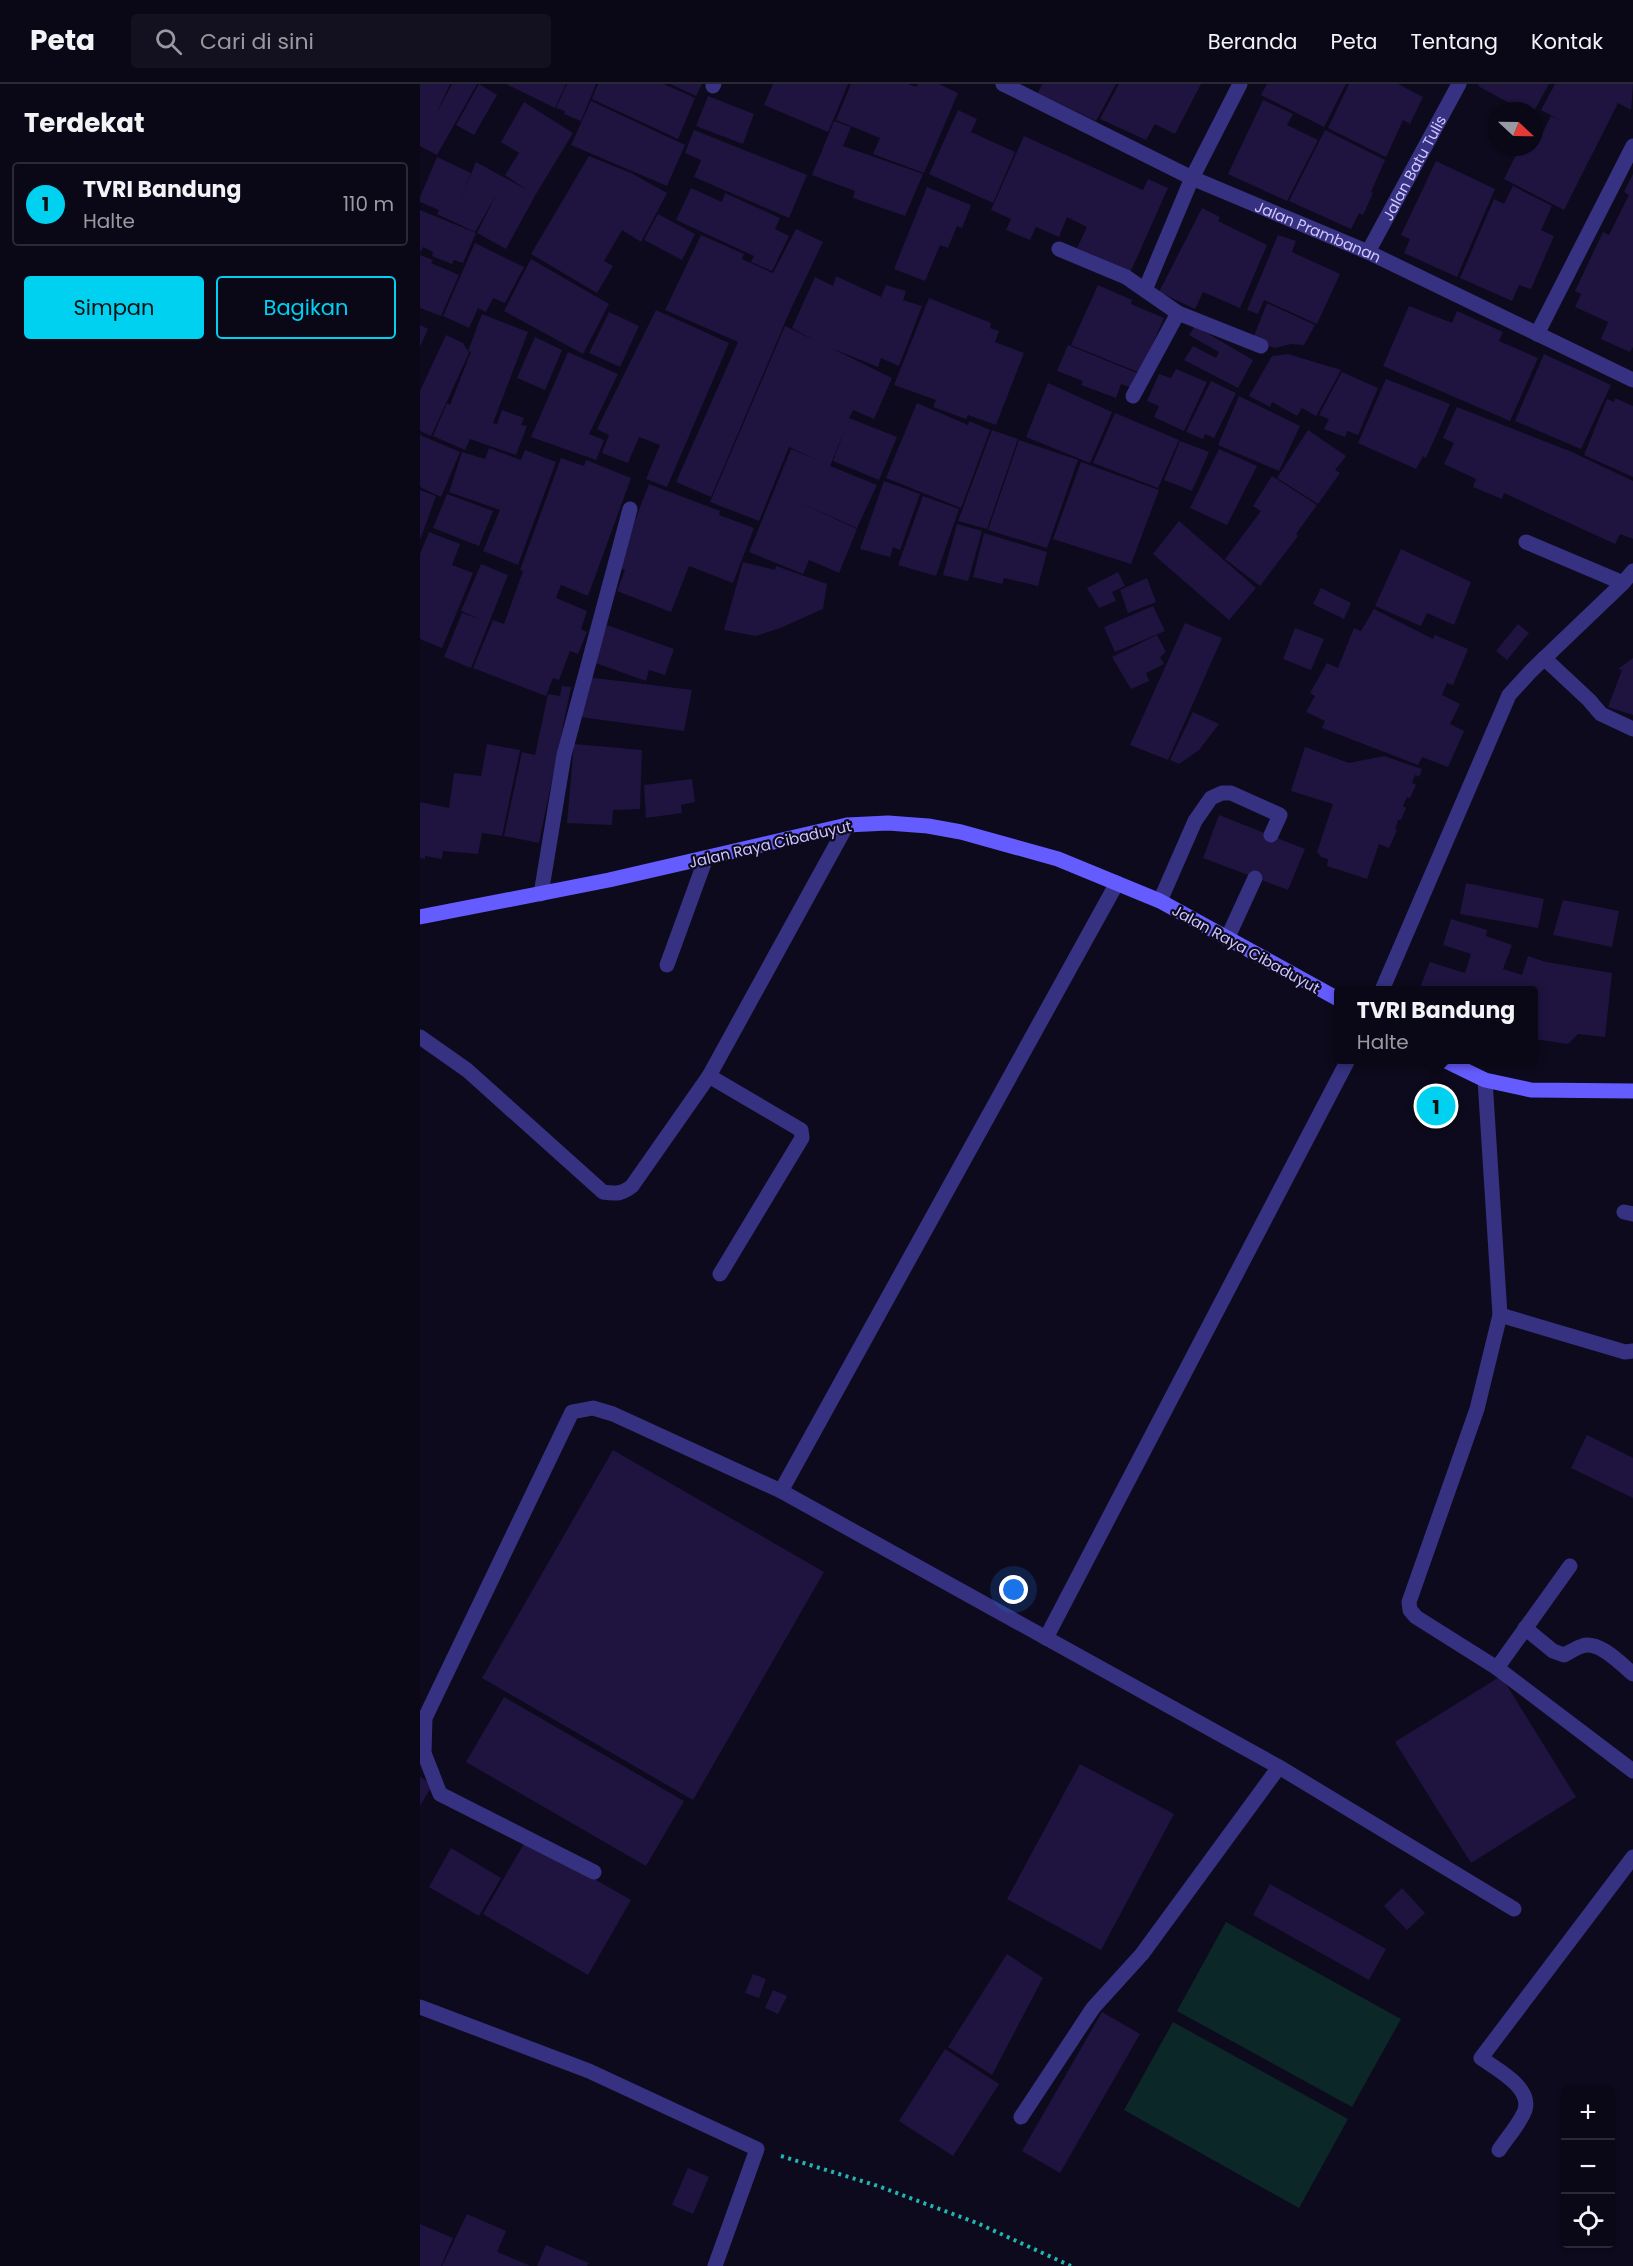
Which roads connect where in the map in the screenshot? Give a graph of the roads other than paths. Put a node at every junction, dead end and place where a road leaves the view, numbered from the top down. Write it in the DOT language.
graph roads {
  1 [pos="1240,84"];
  2 [pos="1459,84"];
  3 [pos="1009,85"];
  4 [pos="1633,146"];
  5 [pos="1192,178"];
  6 [pos="1059,249"];
  7 [pos="1368,252"];
  8 [pos="1145,290"];
  9 [pos="1178,313"];
  10 [pos="1537,334"];
  11 [pos="1261,346"];
  12 [pos="1633,380"];
  13 [pos="1133,396"];
  14 [pos="630,509"];
  15 [pos="1526,542"];
  16 [pos="1633,570"];
  17 [pos="1623,584"];
  18 [pos="1544,658"];
  19 [pos="1633,729"];
  20 [pos="847,825"];
  21 [pos="1271,836"];
  22 [pos="706,858"];
  23 [pos="1255,878"];
  24 [pos="1117,883"];
  25 [pos="542,894"];
  26 [pos="1160,901"];
  27 [pos="420,917"];
  28 [pos="1227,939"];
  29 [pos="667,965"];
  30 [pos="1384,986"];
  31 [pos="1334,997"];
  32 [pos="420,1037"];
  33 [pos="1345,1064"];
  34 [pos="1454,1064"];
  35 [pos="709,1076"];
  36 [pos="1485,1080"];
  37 [pos="1633,1091"];
  38 [pos="720,1274"];
  39 [pos="1500,1314"];
  40 [pos="1633,1351"];
  41 [pos="781,1491"];
  42 [pos="1570,1566"];
  43 [pos="1525,1628"];
  44 [pos="1046,1638"];
  45 [pos="1497,1668"];
  46 [pos="1633,1674"];
  47 [pos="1278,1767"];
  48 [pos="1633,1771"];
  49 [pos="1633,1857"];
  50 [pos="594,1872"];
  51 [pos="1514,1909"];
  52 [pos="420,2007"];
  53 [pos="1021,2117"];
  54 [pos="1499,2150"];
  55 [pos="715,2266"];
  1 -- 5 [label="street"];
  2 -- 7 [label="street, Jalan Batu Tulis"];
  3 -- 5 [label="street, Jalan Prambanan"];
  4 -- 10 [label="street"];
  5 -- 7 [label="street, Jalan Prambanan"];
  5 -- 8 [label="street"];
  6 -- 8 [label="street"];
  7 -- 10 [label="street, Jalan Prambanan"];
  8 -- 9 [label="street"];
  9 -- 11 [label="street"];
  9 -- 13 [label="street"];
  10 -- 12 [label="street, Jalan Prambanan"];
  14 -- 25 [label="street"];
  15 -- 17 [label="street"];
  16 -- 17 [label="street"];
  17 -- 18 [label="street"];
  18 -- 19 [label="street"];
  18 -- 30 [label="street"];
  20 -- 22 [label="main road, Jalan Raya Cibaduyut"];
  20 -- 24 [label="main road, Jalan Raya Cibaduyut"];
  20 -- 35 [label="street"];
  21 -- 26 [label="street"];
  22 -- 25 [label="main road, Jalan Raya Cibaduyut"];
  22 -- 29 [label="street"];
  23 -- 28 [label="street"];
  24 -- 26 [label="main road, Jalan Raya Cibaduyut"];
  24 -- 41 [label="street"];
  25 -- 27 [label="main road, Jalan Raya Cibaduyut"];
  26 -- 28 [label="main road, Jalan Raya Cibaduyut"];
  28 -- 31 [label="main road, Jalan Raya Cibaduyut"];
  32 -- 35 [label="street"];
  33 -- 44 [label="street"];
  34 -- 36 [label="main road"];
  35 -- 38 [label="street"];
  36 -- 37 [label="main road"];
  36 -- 39 [label="street"];
  39 -- 40 [label="street"];
  39 -- 45 [label="street"];
  41 -- 44 [label="street"];
  41 -- 50 [label="street"];
  42 -- 43 [label="street"];
  43 -- 45 [label="street"];
  43 -- 46 [label="street"];
  44 -- 47 [label="street"];
  45 -- 48 [label="street"];
  47 -- 51 [label="street"];
  47 -- 53 [label="street"];
  49 -- 54 [label="street"];
  52 -- 55 [label="street"];
}
